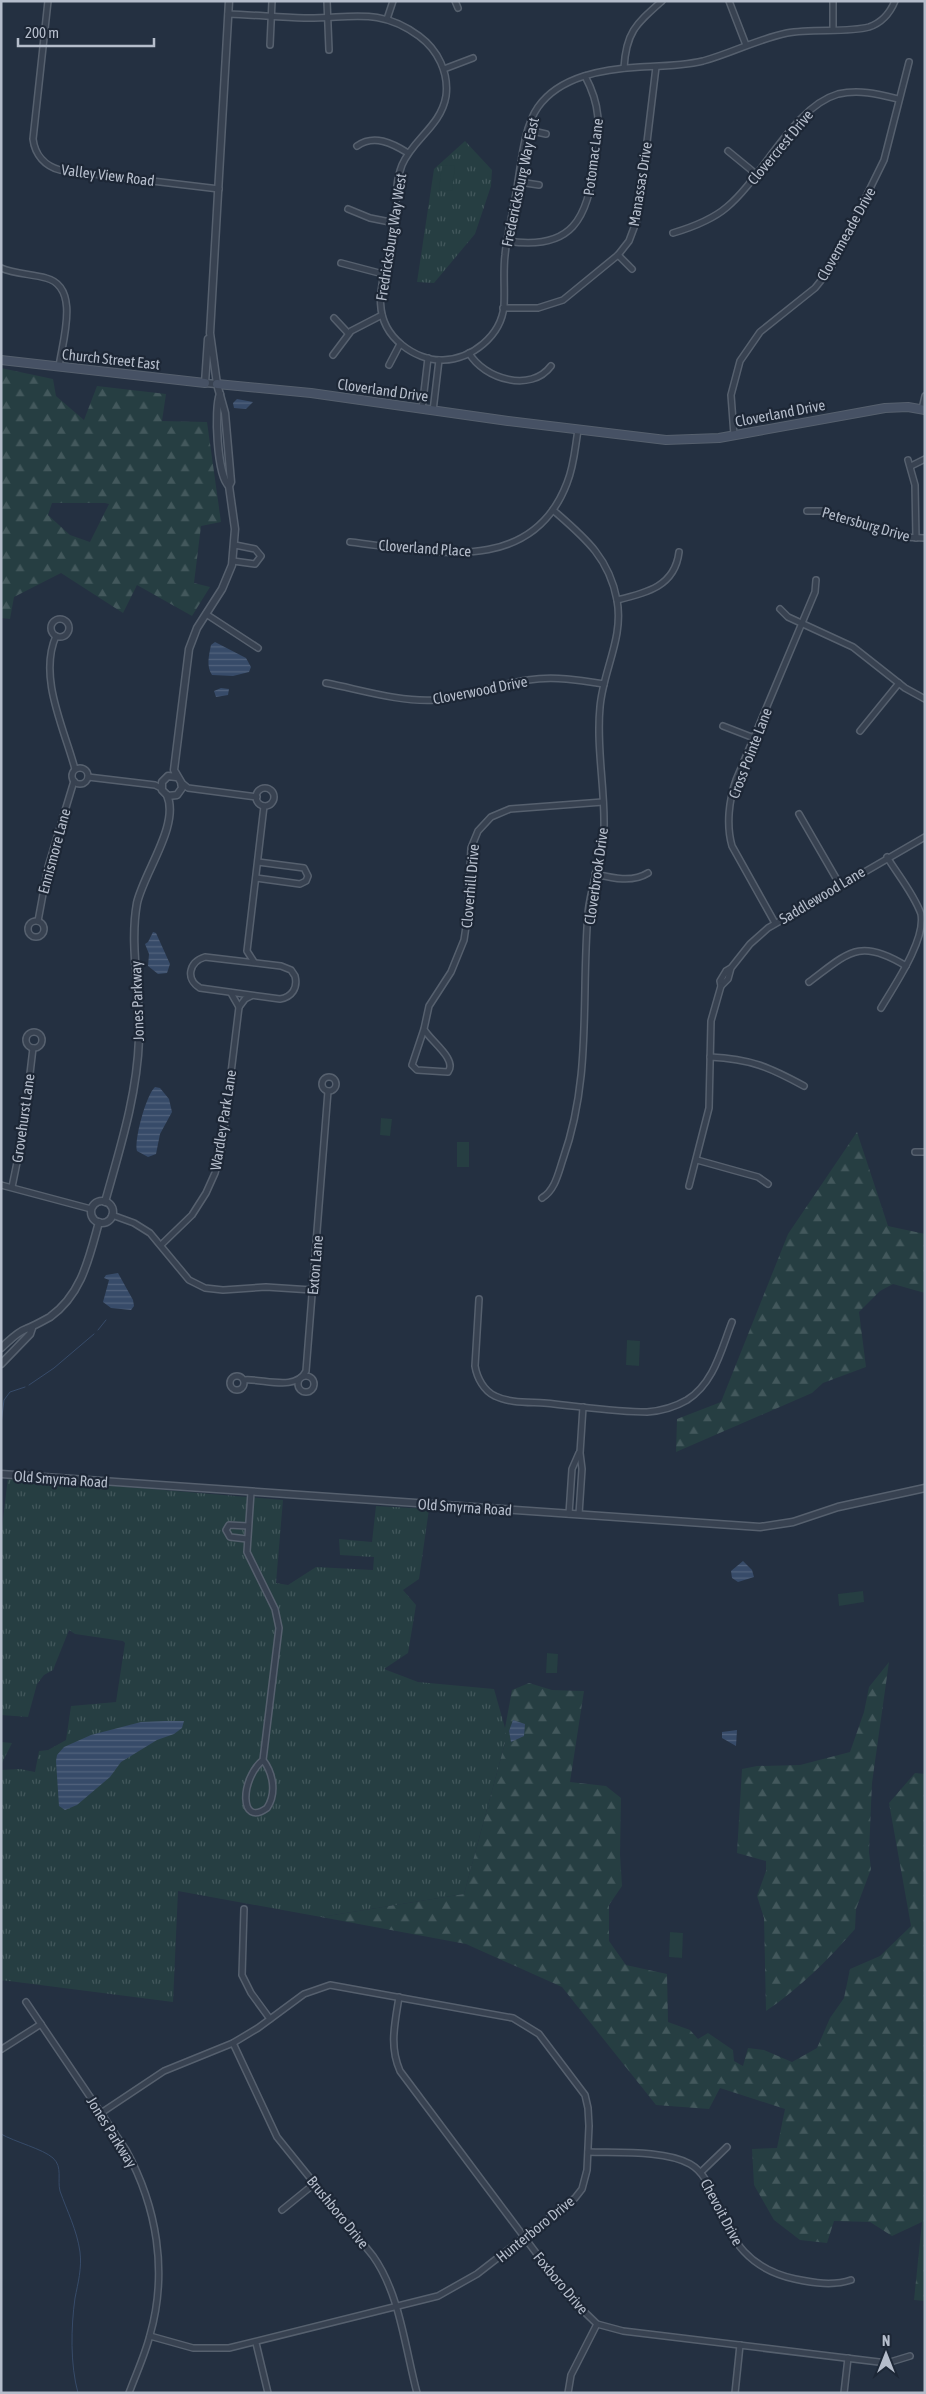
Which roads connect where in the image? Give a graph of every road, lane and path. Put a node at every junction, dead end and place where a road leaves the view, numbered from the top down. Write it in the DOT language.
graph roads {
  1 [pos="48,1"];
  2 [pos="229,1"];
  3 [pos="272,1"];
  4 [pos="327,1"];
  5 [pos="393,1"];
  6 [pos="455,1"];
  7 [pos="662,1"];
  8 [pos="729,1"];
  9 [pos="833,1"];
  10 [pos="895,1"];
  11 [pos="458,8"];
  12 [pos="228,14"];
  13 [pos="271,16"];
  14 [pos="328,18"];
  15 [pos="387,19"];
  16 [pos="833,29"];
  17 [pos="270,45"];
  18 [pos="746,45"];
  19 [pos="329,50"];
  20 [pos="473,58"];
  21 [pos="909,62"];
  22 [pos="656,67"];
  23 [pos="624,68"];
  24 [pos="444,69"];
  25 [pos="585,76"];
  26 [pos="898,99"];
  27 [pos="528,130"];
  28 [pos="546,134"];
  29 [pos="357,146"];
  30 [pos="728,151"];
  31 [pos="408,153"];
  32 [pos="756,174"];
  33 [pos="519,182"];
  34 [pos="538,185"];
  35 [pos="219,189"];
  36 [pos="348,209"];
  37 [pos="395,223"];
  38 [pos="673,233"];
  39 [pos="507,241"];
  40 [pos="618,255"];
  41 [pos="341,264"];
  42 [pos="1,268"];
  43 [pos="632,269"];
  44 [pos="383,274"];
  45 [pos="504,308"];
  46 [pos="382,315"];
  47 [pos="334,318"];
  48 [pos="210,327"];
  49 [pos="348,333"];
  50 [pos="400,344"];
  51 [pos="469,353"];
  52 [pos="333,355"];
  53 [pos="434,359"];
  54 [pos="1,360"];
  55 [pos="389,364"];
  56 [pos="551,366"];
  57 [pos="59,367"];
  58 [pos="205,383"];
  59 [pos="217,384"];
  60 [pos="925,396"];
  61 [pos="422,409"];
  62 [pos="923,410"];
  63 [pos="434,411"];
  64 [pos="578,430"];
  65 [pos="734,436"];
  66 [pos="925,459"];
  67 [pos="908,460"];
  68 [pos="910,466"];
  69 [pos="553,510"];
  70 [pos="807,511"];
  71 [pos="916,538"];
  72 [pos="925,538"];
  73 [pos="350,542"];
  74 [pos="235,545"];
  75 [pos="680,552"];
  76 [pos="233,561"];
  77 [pos="816,580"];
  78 [pos="617,600"];
  79 [pos="780,609"];
  80 [pos="206,614"];
  81 [pos="802,623"];
  82 [pos="56,636"];
  83 [pos="258,648"];
  84 [pos="899,682"];
  85 [pos="326,683"];
  86 [pos="604,684"];
  87 [pos="925,699"];
  88 [pos="723,726"];
  89 [pos="860,731"];
  90 [pos="754,738"];
  91 [pos="75,769"];
  92 [pos="175,774"];
  93 [pos="88,777"];
  94 [pos="74,781"];
  95 [pos="182,783"];
  96 [pos="160,785"];
  97 [pos="188,788"];
  98 [pos="181,792"];
  99 [pos="257,797"];
  100 [pos="170,798"];
  101 [pos="603,802"];
  102 [pos="264,806"];
  103 [pos="799,814"];
  104 [pos="925,836"];
  105 [pos="888,857"];
  106 [pos="258,862"];
  107 [pos="648,873"];
  108 [pos="595,874"];
  109 [pos="256,878"];
  110 [pos="840,885"];
  111 [pos="38,921"];
  112 [pos="775,923"];
  113 [pos="247,951"];
  114 [pos="236,960"];
  115 [pos="254,963"];
  116 [pos="906,966"];
  117 [pos="809,982"];
  118 [pos="231,993"];
  119 [pos="251,996"];
  120 [pos="239,1007"];
  121 [pos="881,1008"];
  122 [pos="424,1029"];
  123 [pos="33,1048"];
  124 [pos="710,1057"];
  125 [pos="804,1086"];
  126 [pos="328,1091"];
  127 [pos="915,1152"];
  128 [pos="925,1152"];
  129 [pos="697,1160"];
  130 [pos="768,1184"];
  131 [pos="1,1185"];
  132 [pos="690,1186"];
  133 [pos="12,1187"];
  134 [pos="542,1198"];
  135 [pos="105,1202"];
  136 [pos="91,1209"];
  137 [pos="112,1215"];
  138 [pos="99,1222"];
  139 [pos="161,1244"];
  140 [pos="312,1290"];
  141 [pos="479,1299"];
  142 [pos="732,1322"];
  143 [pos="32,1328"];
  144 [pos="1,1348"];
  145 [pos="1,1364"];
  146 [pos="244,1380"];
  147 [pos="584,1407"];
  148 [pos="580,1453"];
  149 [pos="1,1474"];
  150 [pos="925,1488"];
  151 [pos="251,1492"];
  152 [pos="570,1514"];
  153 [pos="579,1514"];
  154 [pos="248,1526"];
  155 [pos="247,1538"];
  156 [pos="263,1760"];
  157 [pos="244,1909"];
  158 [pos="399,1997"];
  159 [pos="26,2002"];
  160 [pos="270,2019"];
  161 [pos="41,2024"];
  162 [pos="233,2043"];
  163 [pos="2,2049"];
  164 [pos="101,2113"];
  165 [pos="727,2147"];
  166 [pos="588,2152"];
  167 [pos="700,2172"];
  168 [pos="314,2184"];
  169 [pos="282,2210"];
  170 [pos="525,2239"];
  171 [pos="851,2280"];
  172 [pos="396,2307"];
  173 [pos="597,2324"];
  174 [pos="150,2336"];
  175 [pos="256,2343"];
  176 [pos="740,2345"];
  177 [pos="910,2356"];
  178 [pos="848,2358"];
  179 [pos="129,2393"];
  180 [pos="268,2393"];
  181 [pos="417,2393"];
  182 [pos="568,2393"];
  183 [pos="735,2393"];
  184 [pos="844,2393"];
  1 -- 35 [label="street, Valley View Road"];
  2 -- 12 [label="street"];
  3 -- 13 [label="street"];
  4 -- 14 [label="street"];
  5 -- 15 [label="street"];
  6 -- 11 [label="street"];
  7 -- 23 [label="street"];
  8 -- 18 [label="street"];
  9 -- 16 [label="street"];
  10 -- 16 [label="street, Fredericksburg Way East"];
  12 -- 13 [label="street, Fredricksburg Way West"];
  12 -- 35 [label="street"];
  13 -- 14 [label="street, Fredricksburg Way West"];
  13 -- 17 [label="street"];
  14 -- 15 [label="street, Fredricksburg Way West"];
  14 -- 19 [label="street"];
  15 -- 24 [label="street, Fredricksburg Way West"];
  16 -- 18 [label="street, Fredericksburg Way East"];
  18 -- 22 [label="street, Fredericksburg Way East"];
  20 -- 24 [label="street"];
  21 -- 26 [label="street, Clovermeade Drive"];
  22 -- 23 [label="street, Fredericksburg Way East"];
  22 -- 40 [label="street, Manassas Drive"];
  23 -- 25 [label="street, Fredericksburg Way East"];
  24 -- 31 [label="street, Fredricksburg Way West"];
  25 -- 27 [label="street, Fredericksburg Way East"];
  25 -- 39 [label="street, Potomac Lane"];
  26 -- 32 [label="street, Clovercrest Drive"];
  26 -- 65 [label="street, Clovermeade Drive"];
  27 -- 28 [label="street"];
  27 -- 33 [label="street, Fredericksburg Way East"];
  29 -- 31 [label="street"];
  30 -- 32 [label="street"];
  31 -- 37 [label="street, Fredricksburg Way West"];
  32 -- 38 [label="street, Clovercrest Drive"];
  33 -- 34 [label="street"];
  33 -- 39 [label="street, Fredericksburg Way East"];
  35 -- 48 [label="street"];
  36 -- 37 [label="street"];
  37 -- 44 [label="street, Fredricksburg Way West"];
  39 -- 45 [label="street, Fredericksburg Way East"];
  40 -- 43 [label="street"];
  40 -- 45 [label="street, Manassas Drive"];
  41 -- 44 [label="street"];
  42 -- 57 [label="street"];
  44 -- 46 [label="street, Fredricksburg Way West"];
  45 -- 51 [label="street, Fredericksburg Way East"];
  46 -- 49 [label="street"];
  46 -- 50 [label="street, Fredricksburg Way West"];
  47 -- 49 [label="street"];
  48 -- 58 [label="street"];
  48 -- 59 [label="street"];
  49 -- 52 [label="street"];
  50 -- 53 [label="street, Fredricksburg Way West"];
  50 -- 55 [label="street"];
  51 -- 53 [label="street, Fredericksburg Way East"];
  51 -- 56 [label="street"];
  53 -- 61 [label="street"];
  53 -- 63 [label="street"];
  54 -- 57 [label="main road, Church Street East"];
  57 -- 58 [label="main road, Church Street East"];
  58 -- 59 [label="street, Church Street East"];
  59 -- 61 [label="main road, Cloverland Drive"];
  59 -- 74 [label="street"];
  60 -- 62 [label="street"];
  61 -- 63 [label="main road, Cloverland Drive"];
  62 -- 65 [label="main road, Cloverland Drive"];
  63 -- 64 [label="main road, Cloverland Drive"];
  64 -- 65 [label="main road, Cloverland Drive"];
  64 -- 69 [label="street, Cloverland Place"];
  66 -- 68 [label="street"];
  67 -- 68 [label="street"];
  68 -- 71 [label="street"];
  69 -- 73 [label="street, Cloverland Place"];
  69 -- 78 [label="street, Cloverbrook Drive"];
  70 -- 71 [label="street, Petersburg Drive"];
  71 -- 72 [label="street, Petersburg Drive"];
  74 -- 76 [label="street"];
  74 -- 76 [label="street"];
  75 -- 78 [label="street"];
  76 -- 80 [label="street"];
  77 -- 81 [label="street, Cross Pointe Lane"];
  78 -- 86 [label="street, Cloverbrook Drive"];
  79 -- 81 [label="street"];
  80 -- 83 [label="street"];
  80 -- 92 [label="street"];
  81 -- 84 [label="street"];
  81 -- 90 [label="street, Cross Pointe Lane"];
  82 -- 91 [label="street"];
  84 -- 87 [label="street"];
  84 -- 89 [label="street"];
  85 -- 86 [label="street, Cloverwood Drive"];
  86 -- 101 [label="street, Cloverbrook Drive"];
  88 -- 90 [label="street"];
  90 -- 112 [label="street, Cross Pointe Lane"];
  91 -- 93 [label="street"];
  91 -- 94 [label="street"];
  92 -- 95 [label="street"];
  92 -- 96 [label="street"];
  93 -- 94 [label="street"];
  93 -- 96 [label="street"];
  94 -- 111 [label="street, Ennismore Lane"];
  95 -- 97 [label="street"];
  95 -- 98 [label="street"];
  96 -- 100 [label="street"];
  97 -- 98 [label="street"];
  97 -- 99 [label="street"];
  98 -- 100 [label="street"];
  99 -- 102 [label="street"];
  99 -- 102 [label="street"];
  100 -- 135 [label="street, Jones Parkway"];
  101 -- 108 [label="street, Cloverbrook Drive"];
  101 -- 122 [label="street, Cloverhill Drive"];
  102 -- 106 [label="street"];
  103 -- 110 [label="street"];
  104 -- 105 [label="street, Saddlewood Lane"];
  105 -- 110 [label="street, Saddlewood Lane"];
  105 -- 116 [label="street"];
  106 -- 109 [label="street"];
  106 -- 109 [label="street"];
  107 -- 108 [label="street"];
  108 -- 134 [label="street, Cloverbrook Drive"];
  109 -- 113 [label="street"];
  110 -- 112 [label="street, Saddlewood Lane"];
  112 -- 124 [label="street, Saddlewood Lane"];
  113 -- 114 [label="street"];
  113 -- 115 [label="street"];
  114 -- 115 [label="street"];
  114 -- 118 [label="street"];
  115 -- 119 [label="street"];
  116 -- 117 [label="street"];
  116 -- 121 [label="street"];
  118 -- 119 [label="street"];
  118 -- 120 [label="street"];
  119 -- 120 [label="street"];
  120 -- 139 [label="street, Wardley Park Lane"];
  122 -- 122 [label="street"];
  123 -- 133 [label="street, Grovehurst Lane"];
  124 -- 125 [label="street"];
  124 -- 129 [label="street, Saddlewood Lane"];
  126 -- 140 [label="street, Exton Lane"];
  127 -- 128 [label="street"];
  129 -- 130 [label="street"];
  129 -- 132 [label="street, Saddlewood Lane"];
  131 -- 133 [label="street"];
  133 -- 136 [label="street"];
  135 -- 136 [label="street"];
  135 -- 137 [label="street"];
  136 -- 138 [label="street"];
  137 -- 138 [label="street"];
  137 -- 139 [label="street"];
  138 -- 143 [label="street"];
  139 -- 140 [label="street"];
  140 -- 146 [label="street, Exton Lane"];
  141 -- 147 [label="street"];
  142 -- 147 [label="street"];
  143 -- 144 [label="street"];
  143 -- 145 [label="street"];
  147 -- 148 [label="street"];
  148 -- 152 [label="street"];
  148 -- 153 [label="street"];
  149 -- 151 [label="street, Old Smyrna Road"];
  150 -- 153 [label="street, Old Smyrna Road"];
  151 -- 152 [label="street, Old Smyrna Road"];
  151 -- 154 [label="street"];
  152 -- 153 [label="street, Old Smyrna Road"];
  154 -- 155 [label="street"];
  154 -- 155 [label="street"];
  155 -- 156 [label="street"];
  156 -- 156 [label="street"];
  157 -- 160 [label="street"];
  158 -- 160 [label="street, Hunterboro Drive"];
  158 -- 166 [label="street, Hunterboro Drive"];
  158 -- 170 [label="street, Foxboro Drive"];
  159 -- 161 [label="street, Jones Parkway"];
  160 -- 162 [label="street, Hunterboro Drive"];
  161 -- 163 [label="street"];
  161 -- 164 [label="street, Jones Parkway"];
  162 -- 164 [label="street, Hunterboro Drive"];
  162 -- 168 [label="street, Brushboro Drive"];
  164 -- 174 [label="street, Jones Parkway"];
  165 -- 167 [label="street"];
  166 -- 167 [label="street, Chevoit Drive"];
  166 -- 170 [label="street, Hunterboro Drive"];
  167 -- 171 [label="street, Chevoit Drive"];
  168 -- 169 [label="street"];
  168 -- 172 [label="street, Brushboro Drive"];
  170 -- 172 [label="street, Hunterboro Drive"];
  170 -- 173 [label="street, Foxboro Drive"];
  172 -- 175 [label="street, Hunterboro Drive"];
  172 -- 181 [label="street, Brushboro Drive"];
  173 -- 176 [label="street, Foxboro Drive"];
  173 -- 182 [label="street"];
  174 -- 175 [label="street, Hunterboro Drive"];
  174 -- 179 [label="street, Jones Parkway"];
  175 -- 180 [label="street"];
  176 -- 178 [label="street, Foxboro Drive"];
  176 -- 183 [label="street"];
  177 -- 178 [label="street, Foxboro Drive"];
  178 -- 184 [label="street"];
}
